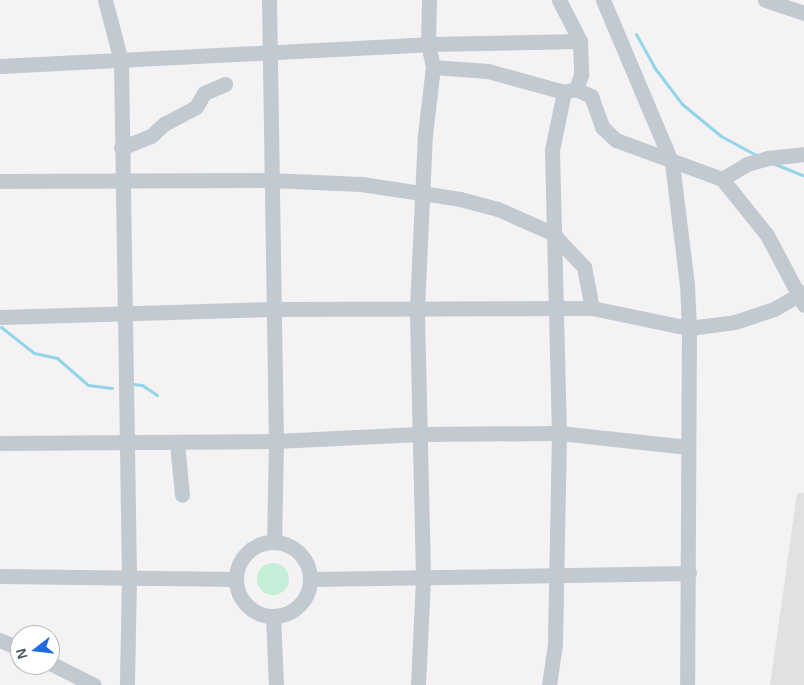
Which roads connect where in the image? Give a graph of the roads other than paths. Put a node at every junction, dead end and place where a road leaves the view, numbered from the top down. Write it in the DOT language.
graph roads {
  1 [pos="105,0"];
  2 [pos="268,0"];
  3 [pos="429,0"];
  4 [pos="559,0"];
  5 [pos="603,0"];
  6 [pos="765,0"];
  7 [pos="804,13"];
  8 [pos="580,41"];
  9 [pos="428,44"];
  10 [pos="269,52"];
  11 [pos="121,61"];
  12 [pos="0,66"];
  13 [pos="433,67"];
  14 [pos="225,84"];
  15 [pos="570,90"];
  16 [pos="121,148"];
  17 [pos="804,154"];
  18 [pos="672,163"];
  19 [pos="722,179"];
  20 [pos="123,180"];
  21 [pos="270,180"];
  22 [pos="0,181"];
  23 [pos="423,193"];
  24 [pos="552,233"];
  25 [pos="803,297"];
  26 [pos="557,308"];
  27 [pos="592,308"];
  28 [pos="272,309"];
  29 [pos="417,309"];
  30 [pos="125,314"];
  31 [pos="0,317"];
  32 [pos="689,328"];
  33 [pos="559,433"];
  34 [pos="420,434"];
  35 [pos="276,441"];
  36 [pos="0,443"];
  37 [pos="126,443"];
  38 [pos="177,443"];
  39 [pos="688,447"];
  40 [pos="182,495"];
  41 [pos="274,542"];
  42 [pos="689,573"];
  43 [pos="558,575"];
  44 [pos="0,576"];
  45 [pos="423,577"];
  46 [pos="129,578"];
  47 [pos="236,579"];
  48 [pos="311,579"];
  49 [pos="273,616"];
  50 [pos="60,668"];
  51 [pos="88,683"];
  52 [pos="127,685"];
  53 [pos="276,685"];
  54 [pos="418,685"];
  55 [pos="549,685"];
  56 [pos="687,685"];
  1 -- 11 [label="street"];
  2 -- 10 [label="street"];
  3 -- 9 [label="street"];
  4 -- 8 [label="street"];
  5 -- 18 [label="street"];
  6 -- 7 [label="street"];
  8 -- 9 [label="street"];
  8 -- 15 [label="street"];
  9 -- 10 [label="street"];
  9 -- 13 [label="street"];
  10 -- 11 [label="street"];
  10 -- 21 [label="street"];
  11 -- 12 [label="street"];
  11 -- 16 [label="street"];
  13 -- 15 [label="street"];
  13 -- 23 [label="street"];
  14 -- 16 [label="street"];
  15 -- 18 [label="street"];
  15 -- 24 [label="street"];
  16 -- 20 [label="street"];
  17 -- 19 [label="street"];
  18 -- 19 [label="street"];
  18 -- 32 [label="street"];
  19 -- 25 [label="street"];
  20 -- 21 [label="street"];
  20 -- 22 [label="street"];
  20 -- 30 [label="street"];
  21 -- 23 [label="street"];
  21 -- 28 [label="street"];
  23 -- 24 [label="street"];
  23 -- 29 [label="street"];
  24 -- 26 [label="street"];
  24 -- 27 [label="street"];
  25 -- 32 [label="street"];
  26 -- 27 [label="street"];
  26 -- 29 [label="street"];
  26 -- 33 [label="street"];
  27 -- 32 [label="street"];
  28 -- 29 [label="street"];
  28 -- 30 [label="street"];
  28 -- 35 [label="street"];
  29 -- 34 [label="street"];
  30 -- 31 [label="street"];
  30 -- 37 [label="street"];
  32 -- 39 [label="street"];
  33 -- 34 [label="street"];
  33 -- 39 [label="street"];
  33 -- 43 [label="street"];
  34 -- 35 [label="street"];
  34 -- 45 [label="street"];
  35 -- 38 [label="street"];
  35 -- 41 [label="street"];
  36 -- 37 [label="street"];
  37 -- 38 [label="street"];
  37 -- 46 [label="street"];
  38 -- 40 [label="street"];
  39 -- 42 [label="street"];
  41 -- 47 [label="street"];
  41 -- 48 [label="street"];
  42 -- 43 [label="street"];
  42 -- 56 [label="street"];
  43 -- 45 [label="street"];
  43 -- 55 [label="street"];
  44 -- 46 [label="street"];
  45 -- 48 [label="street"];
  45 -- 54 [label="street"];
  46 -- 47 [label="street"];
  46 -- 52 [label="street"];
  47 -- 49 [label="street"];
  48 -- 49 [label="street"];
  49 -- 53 [label="street"];
  50 -- 51 [label="street"];
}
